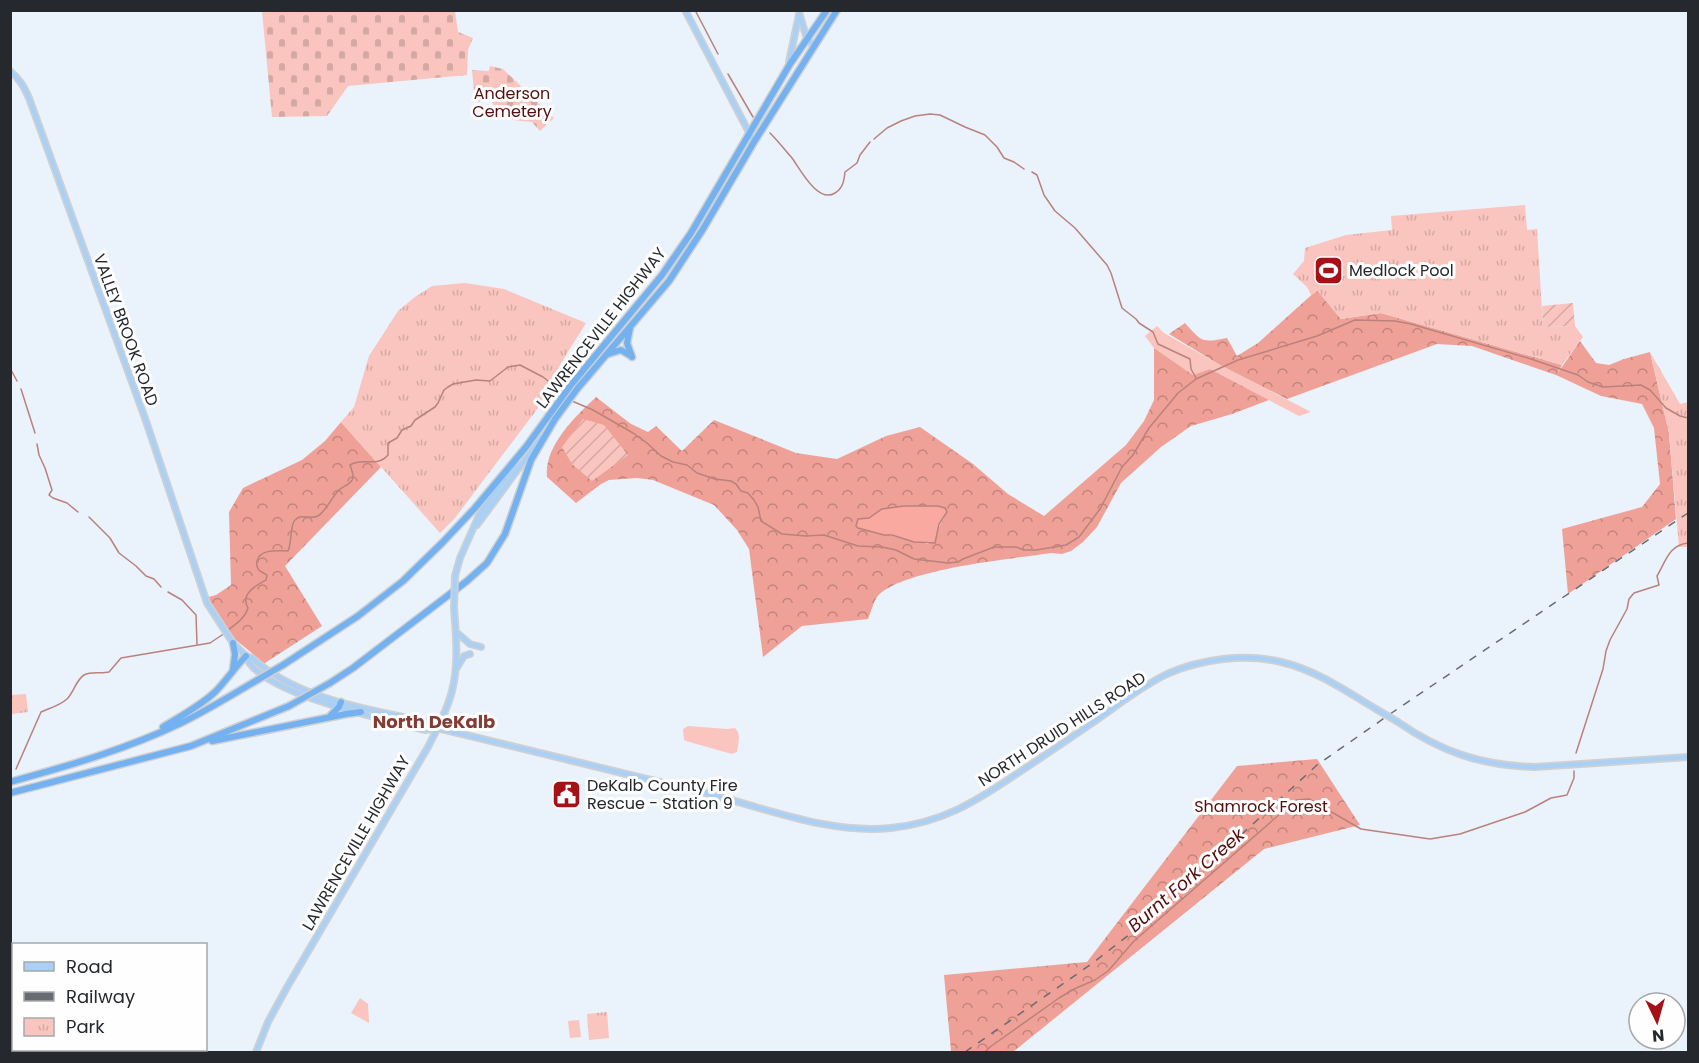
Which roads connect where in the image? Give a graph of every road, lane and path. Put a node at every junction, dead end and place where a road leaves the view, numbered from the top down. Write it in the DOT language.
graph roads {
  1 [pos="685,10"];
  2 [pos="827,10"];
  3 [pos="837,10"];
  4 [pos="800,13"];
  5 [pos="807,39"];
  6 [pos="814,46"];
  7 [pos="787,70"];
  8 [pos="10,71"];
  9 [pos="750,135"];
  10 [pos="754,142"];
  11 [pos="630,327"];
  12 [pos="606,356"];
  13 [pos="574,387"];
  14 [pos="555,419"];
  15 [pos="526,447"];
  16 [pos="470,535"];
  17 [pos="207,603"];
  18 [pos="456,632"];
  19 [pos="233,643"];
  20 [pos="481,647"];
  21 [pos="470,654"];
  22 [pos="246,656"];
  23 [pos="232,670"];
  24 [pos="455,671"];
  25 [pos="340,704"];
  26 [pos="361,712"];
  27 [pos="328,717"];
  28 [pos="437,728"];
  29 [pos="141,740"];
  30 [pos="191,746"];
  31 [pos="1689,757"];
  32 [pos="10,782"];
  33 [pos="10,793"];
  34 [pos="256,1053"];
  1 -- 9 [label="main road"];
  2 -- 5 [label="highway, LAWRENCEVILLE HIGHWAY"];
  3 -- 6 [label="highway, LAWRENCEVILLE HIGHWAY"];
  4 -- 5 [label="main road"];
  4 -- 7 [label="main road"];
  5 -- 6 [label="main road"];
  5 -- 7 [label="highway, LAWRENCEVILLE HIGHWAY"];
  6 -- 10 [label="highway, LAWRENCEVILLE HIGHWAY"];
  7 -- 9 [label="highway, LAWRENCEVILLE HIGHWAY"];
  8 -- 17 [label="main road, VALLEY BROOK ROAD"];
  9 -- 10 [label="main road"];
  9 -- 13 [label="highway, LAWRENCEVILLE HIGHWAY"];
  10 -- 11 [label="highway, LAWRENCEVILLE HIGHWAY"];
  11 -- 12 [label="highway, LAWRENCEVILLE HIGHWAY"];
  11 -- 12 [label="highway"];
  12 -- 13 [label="highway, LAWRENCEVILLE HIGHWAY"];
  13 -- 14 [label="highway, LAWRENCEVILLE HIGHWAY"];
  13 -- 15 [label="highway, LAWRENCEVILLE HIGHWAY"];
  14 -- 16 [label="main road, LAWRENCEVILLE HIGHWAY"];
  14 -- 30 [label="highway, bridge"];
  15 -- 16 [label="main road, LAWRENCEVILLE HIGHWAY"];
  15 -- 29 [label="highway, bridge"];
  16 -- 18 [label="main road, LAWRENCEVILLE HIGHWAY, bridge"];
  17 -- 19 [label="main road, NORTH DRUID HILLS ROAD"];
  18 -- 20 [label="main road"];
  18 -- 24 [label="main road, LAWRENCEVILLE HIGHWAY"];
  19 -- 22 [label="main road, NORTH DRUID HILLS ROAD"];
  19 -- 23 [label="highway"];
  21 -- 24 [label="main road"];
  22 -- 23 [label="highway"];
  22 -- 25 [label="main road, NORTH DRUID HILLS ROAD"];
  23 -- 29 [label="highway"];
  24 -- 28 [label="main road, LAWRENCEVILLE HIGHWAY"];
  25 -- 26 [label="main road, NORTH DRUID HILLS ROAD"];
  25 -- 27 [label="highway"];
  25 -- 28 [label="main road, NORTH DRUID HILLS ROAD"];
  26 -- 27 [label="highway"];
  26 -- 28 [label="main road, NORTH DRUID HILLS ROAD"];
  27 -- 30 [label="highway"];
  28 -- 31 [label="main road, NORTH DRUID HILLS ROAD, bridge"];
  28 -- 34 [label="main road, LAWRENCEVILLE HIGHWAY"];
  29 -- 32 [label="highway"];
  30 -- 33 [label="highway"];
}
